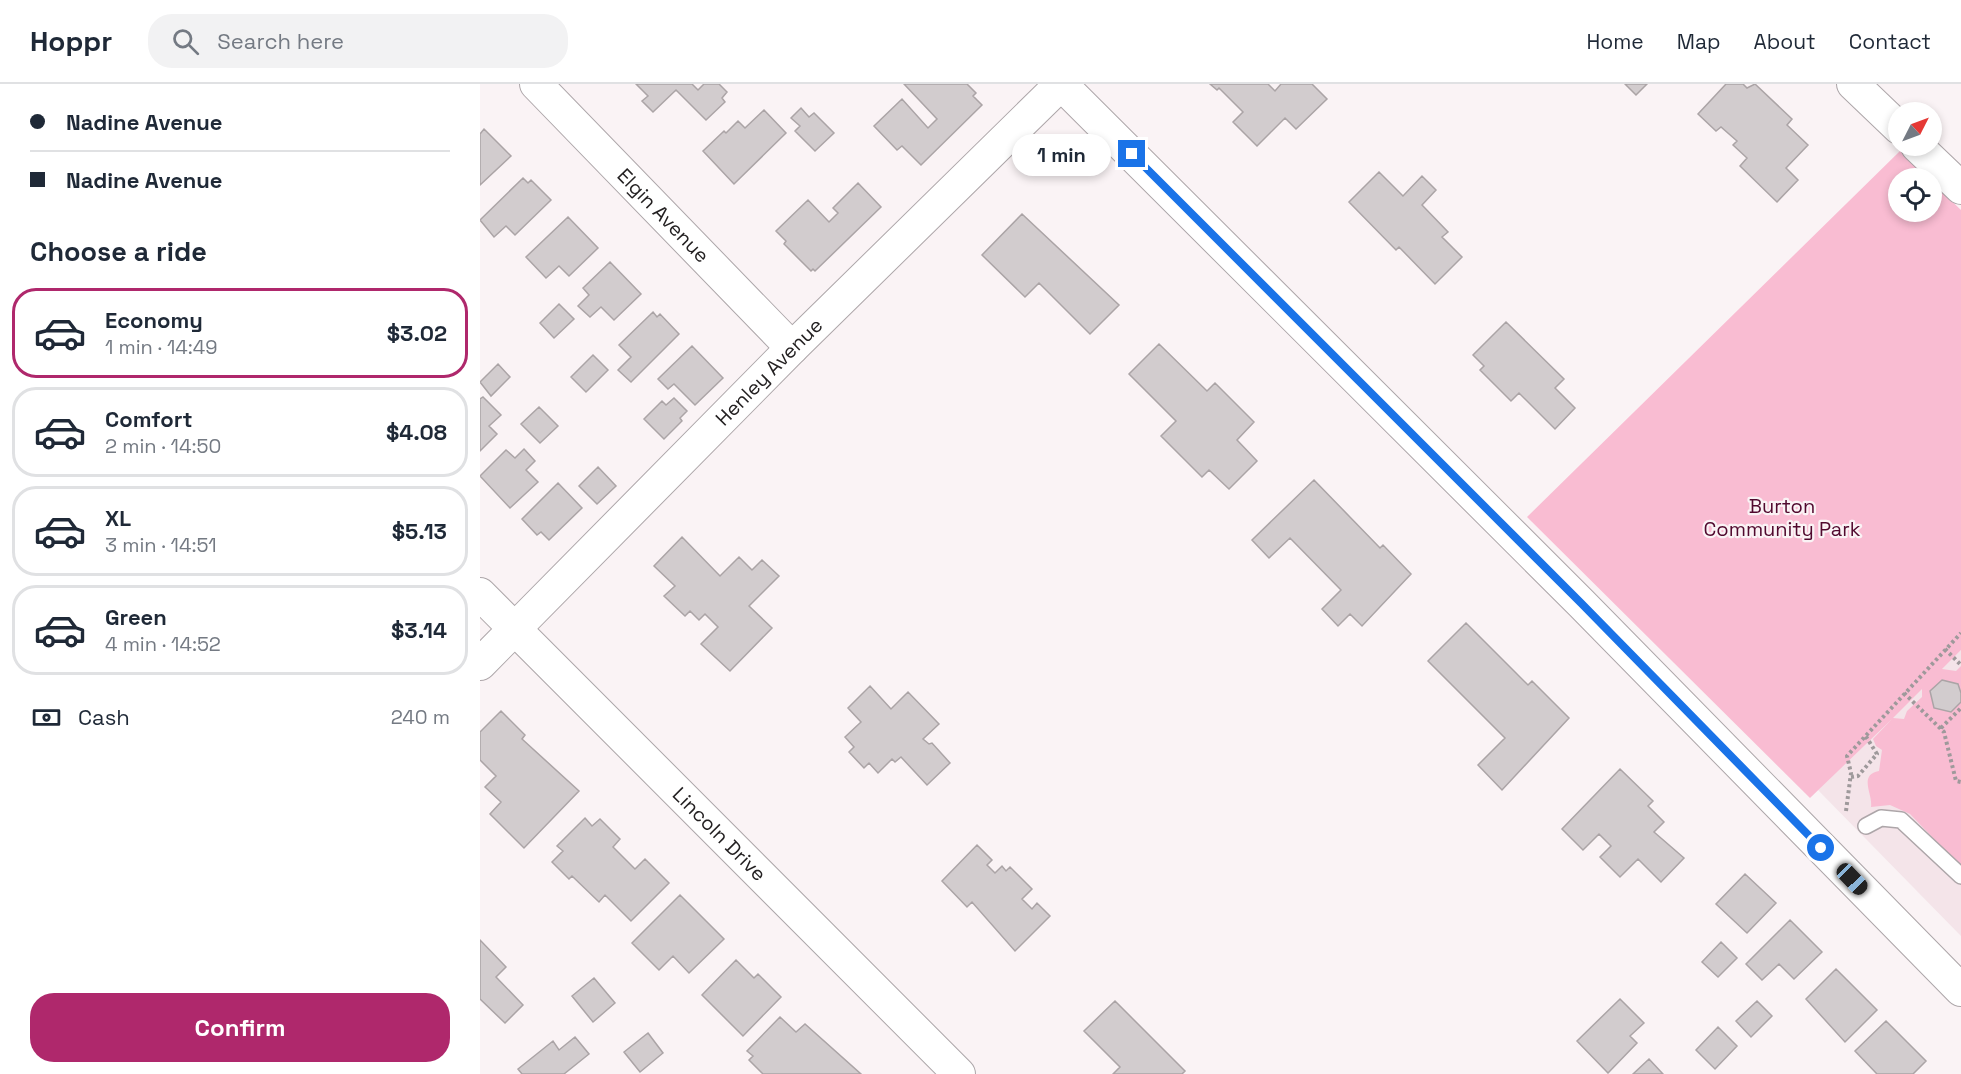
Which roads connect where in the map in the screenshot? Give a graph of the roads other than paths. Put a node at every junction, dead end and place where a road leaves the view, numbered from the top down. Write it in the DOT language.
graph roads {
  1 [pos="536,84"];
  2 [pos="1061,84"];
  3 [pos="1853,84"];
  4 [pos="1888,117"];
  5 [pos="1927,156"];
  6 [pos="1961,188"];
  7 [pos="792,348"];
  8 [pos="480,594"];
  9 [pos="515,630"];
  10 [pos="480,664"];
  11 [pos="1866,826"];
  12 [pos="1961,876"];
  13 [pos="1961,990"];
  14 [pos="959,1074"];
  1 -- 7 [label="street, Elgin Avenue"];
  2 -- 7 [label="street, Henley Avenue"];
  2 -- 13 [label="street"];
  3 -- 4 [label="street"];
  5 -- 6 [label="street"];
  7 -- 9 [label="street, Henley Avenue"];
  8 -- 9 [label="street, Lincoln Drive"];
  9 -- 10 [label="street, Henley Avenue"];
  9 -- 14 [label="street, Lincoln Drive"];
  11 -- 12 [label="lane"];
}
